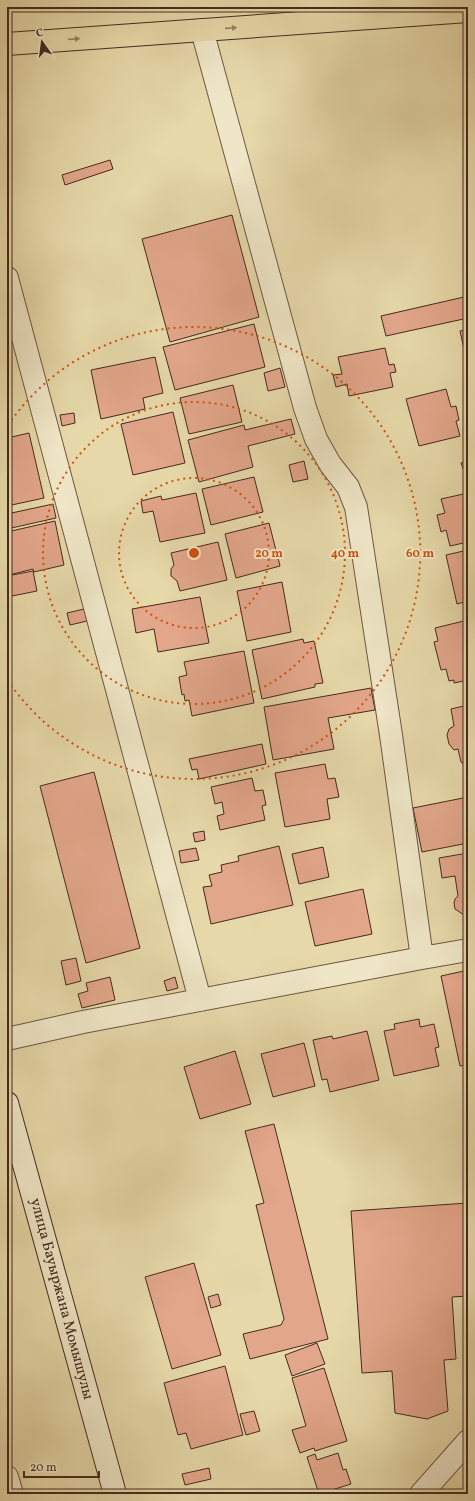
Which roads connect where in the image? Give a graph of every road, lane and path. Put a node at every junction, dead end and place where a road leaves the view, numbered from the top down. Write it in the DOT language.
graph roads {
  1 [pos="468,11"];
  2 [pos="202,30"];
  3 [pos="7,44"];
  4 [pos="7,278"];
  5 [pos="468,950"];
  6 [pos="422,958"];
  7 [pos="200,1000"];
  8 [pos="7,1039"];
  9 [pos="7,1103"];
  10 [pos="468,1440"];
  11 [pos="7,1477"];
  12 [pos="12,1494"];
  13 [pos="115,1494"];
  14 [pos="421,1494"];
  2 -- 1 [label="highway, one-way"];
  3 -- 2 [label="highway, one-way"];
  2 -- 6 [label="street"];
  4 -- 7 [label="street"];
  5 -- 6 [label="street"];
  6 -- 7 [label="street"];
  7 -- 8 [label="street"];
  9 -- 13 [label="street, улица Бауыржана Момышулы"];
  10 -- 14 [label="street"];
  11 -- 12 [label="street"];
}
